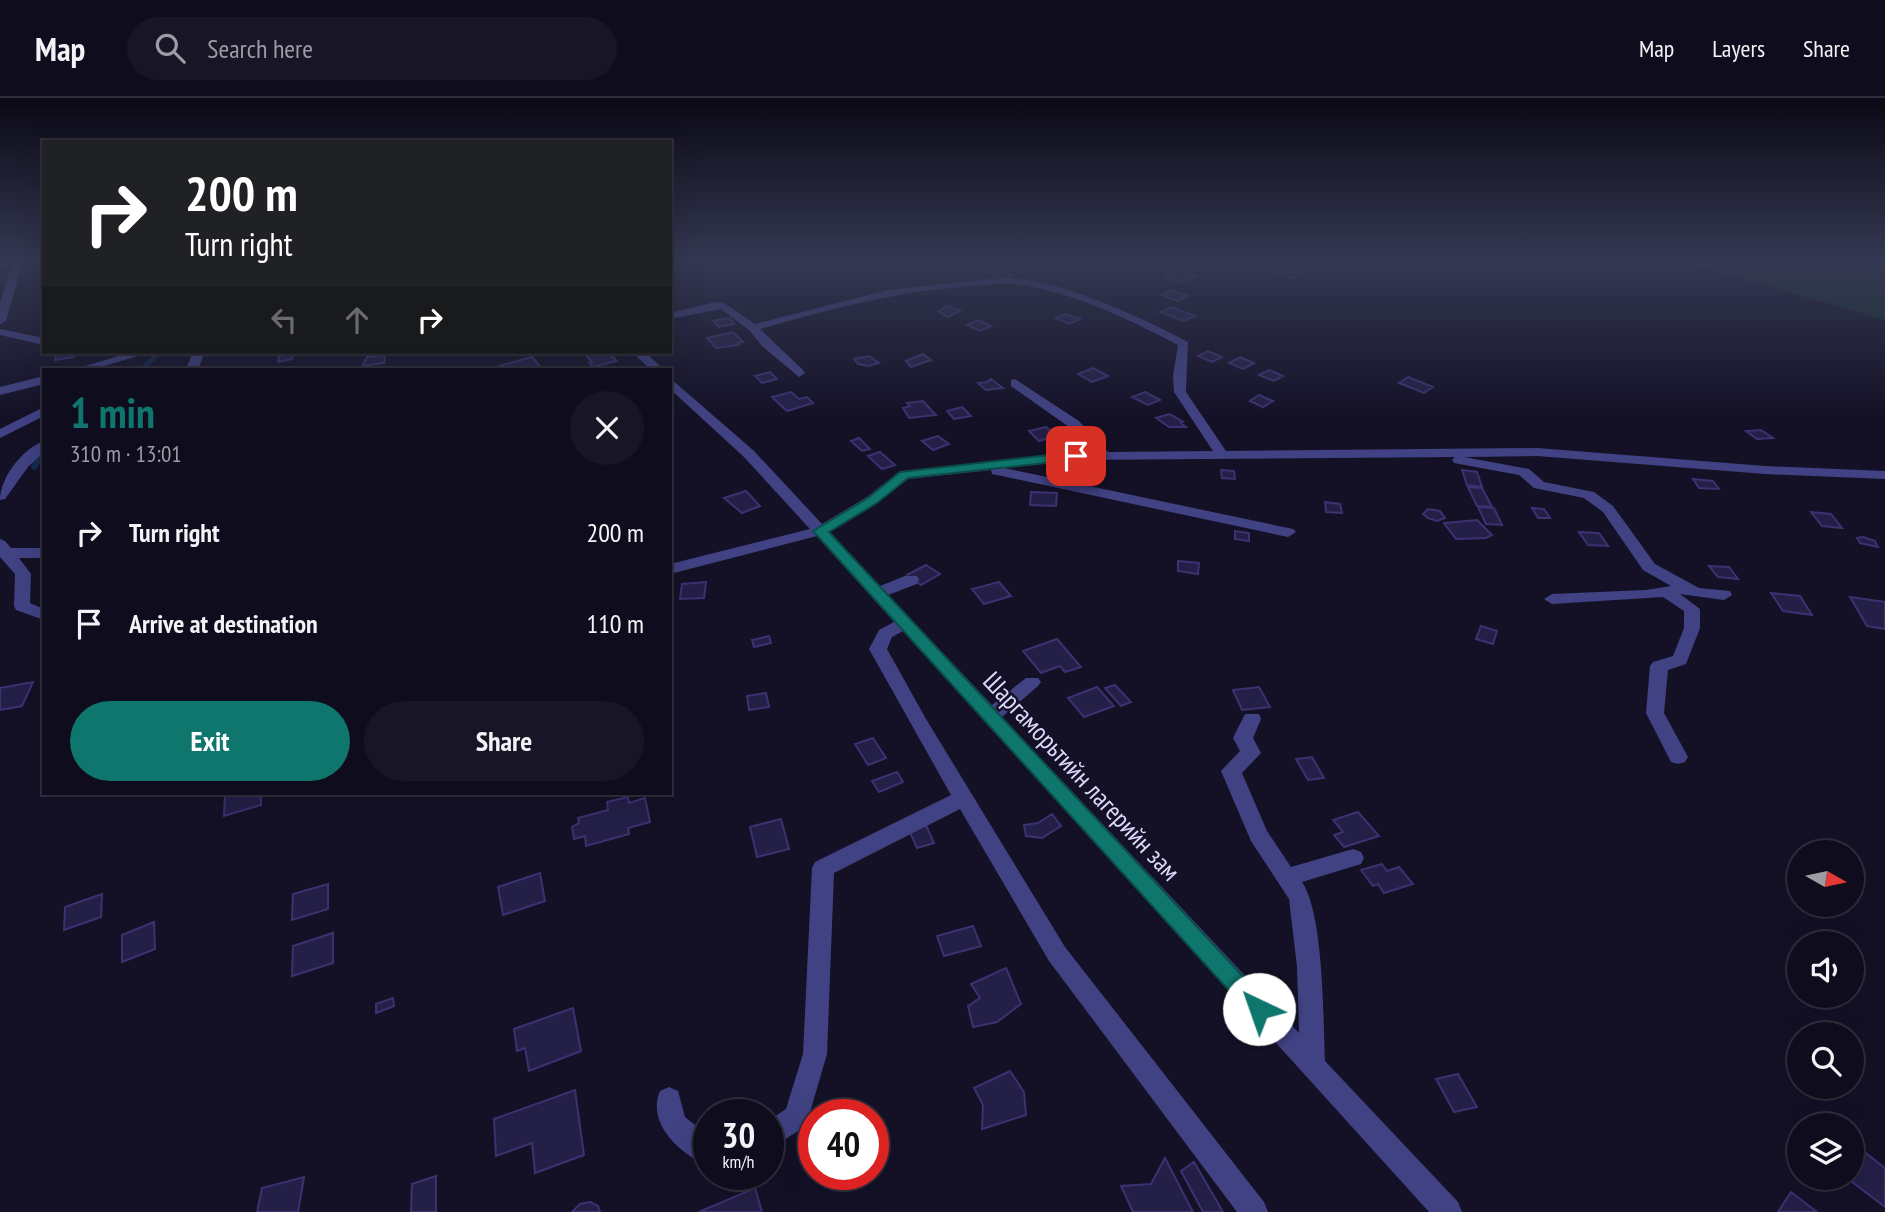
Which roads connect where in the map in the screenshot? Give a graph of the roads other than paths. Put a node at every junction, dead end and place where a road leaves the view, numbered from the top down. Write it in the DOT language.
graph roads {
  1 [pos="733,313"];
  2 [pos="806,313"];
  3 [pos="1122,313"];
  4 [pos="753,328"];
  5 [pos="0,332"];
  6 [pos="42,342"];
  7 [pos="640,354"];
  8 [pos="138,360"];
  9 [pos="88,368"];
  10 [pos="122,368"];
  11 [pos="656,368"];
  12 [pos="799,373"];
  13 [pos="42,380"];
  14 [pos="1015,383"];
  15 [pos="672,384"];
  16 [pos="0,391"];
  17 [pos="42,412"];
  18 [pos="0,434"];
  19 [pos="42,447"];
  20 [pos="1421,453"];
  21 [pos="1105,456"];
  22 [pos="1223,456"];
  23 [pos="984,468"];
  24 [pos="1885,475"];
  25 [pos="0,496"];
  26 [pos="820,531"];
  27 [pos="1288,532"];
  28 [pos="2,548"];
  29 [pos="42,553"];
  30 [pos="672,568"];
  31 [pos="911,580"];
  32 [pos="1685,587"];
  33 [pos="1665,592"];
  34 [pos="877,593"];
  35 [pos="1724,595"];
  36 [pos="1552,599"];
  37 [pos="42,614"];
  38 [pos="905,624"];
  39 [pos="1032,682"];
  40 [pos="991,716"];
  41 [pos="1252,719"];
  42 [pos="1678,757"];
  43 [pos="964,798"];
  44 [pos="1353,858"];
  45 [pos="1287,877"];
  46 [pos="1313,1068"];
  47 [pos="669,1100"];
  48 [pos="784,1126"];
  49 [pos="693,1140"];
  50 [pos="1254,1212"];
  51 [pos="1448,1212"];
  1 -- 4 [label="street"];
  2 -- 4 [label="street"];
  3 -- 22 [label="street"];
  4 -- 12 [label="street"];
  5 -- 6 [label="street"];
  7 -- 11 [label="street"];
  8 -- 9 [label="street"];
  8 -- 10 [label="street"];
  13 -- 16 [label="street"];
  14 -- 21 [label="street"];
  15 -- 26 [label="street, Шаргаморьтийн лагерийн зам"];
  17 -- 18 [label="street"];
  19 -- 25 [label="street"];
  20 -- 22 [label="street"];
  20 -- 24 [label="street"];
  20 -- 32 [label="street"];
  21 -- 22 [label="street"];
  21 -- 23 [label="street"];
  23 -- 26 [label="street"];
  23 -- 27 [label="street"];
  26 -- 30 [label="street"];
  26 -- 34 [label="street, Шаргаморьтийн лагерийн зам"];
  28 -- 29 [label="street"];
  28 -- 37 [label="street"];
  31 -- 34 [label="street"];
  32 -- 33 [label="street"];
  32 -- 35 [label="street"];
  33 -- 36 [label="street"];
  33 -- 42 [label="street"];
  34 -- 38 [label="street, Шаргаморьтийн лагерийн зам"];
  38 -- 40 [label="street, Шаргаморьтийн лагерийн зам"];
  38 -- 43 [label="street"];
  39 -- 40 [label="street"];
  40 -- 46 [label="street, Шаргаморьтийн лагерийн зам"];
  41 -- 45 [label="street"];
  43 -- 48 [label="street"];
  43 -- 50 [label="street"];
  44 -- 45 [label="street"];
  45 -- 46 [label="street"];
  46 -- 51 [label="street, Шаргаморьтийн лагерийн зам"];
  47 -- 49 [label="street"];
}
